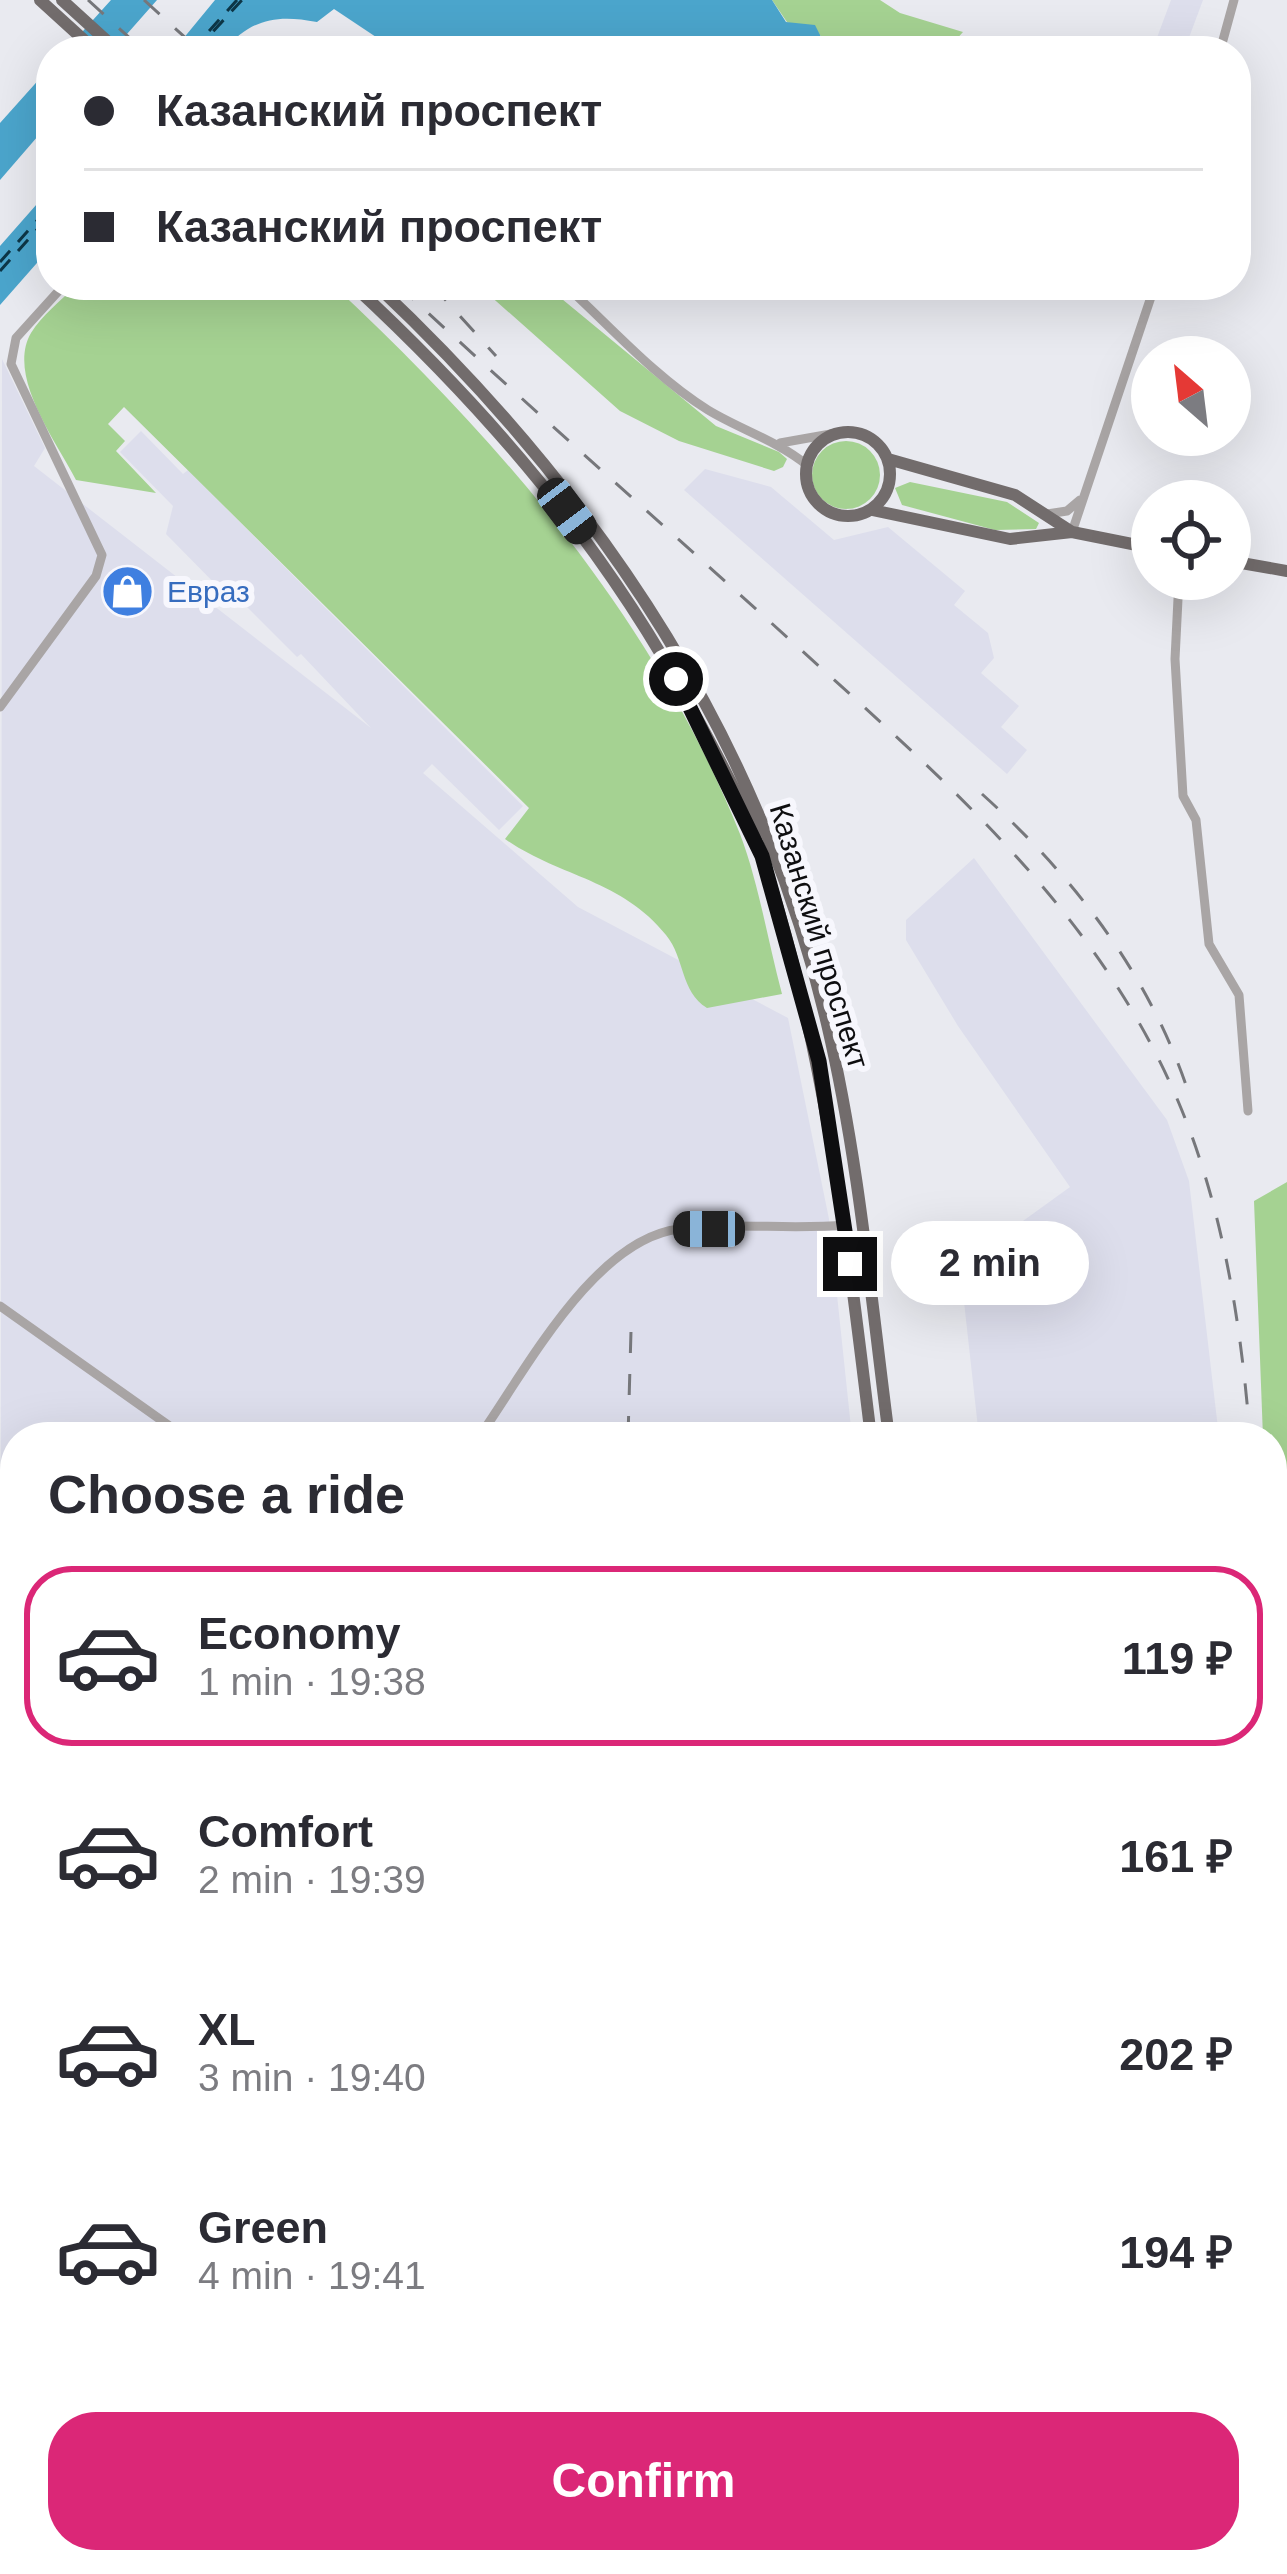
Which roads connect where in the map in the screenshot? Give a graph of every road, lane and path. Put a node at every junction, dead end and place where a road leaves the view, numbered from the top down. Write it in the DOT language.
graph roads {
  1 [pos="40,0"];
  2 [pos="62,0"];
  3 [pos="1234,0"];
  4 [pos="80,36"];
  5 [pos="102,36"];
  6 [pos="1224,36"];
  7 [pos="50,300"];
  8 [pos="368,300"];
  9 [pos="391,300"];
  10 [pos="582,300"];
  11 [pos="1150,300"];
  12 [pos="842,432"];
  13 [pos="779,443"];
  14 [pos="888,460"];
  15 [pos="807,465"];
  16 [pos="1084,496"];
  17 [pos="872,510"];
  18 [pos="1046,514"];
  19 [pos="1072,532"];
  20 [pos="1131,544"];
  21 [pos="1251,565"];
  22 [pos="1287,572"];
  23 [pos="1178,600"];
  24 [pos="0,707"];
  25 [pos="834,1056"];
  26 [pos="819,1061"];
  27 [pos="842,1100"];
  28 [pos="826,1102"];
  29 [pos="1248,1111"];
  30 [pos="845,1225"];
  31 [pos="0,1306"];
  32 [pos="164,1422"];
  33 [pos="490,1422"];
  34 [pos="869,1422"];
  35 [pos="887,1422"];
  1 -- 4 [label="main road"];
  2 -- 5 [label="main road"];
  3 -- 6 [label="street"];
  7 -- 24 [label="street"];
  8 -- 26 [label="main road, Казанский проспект"];
  9 -- 25 [label="main road, Казанский проспект"];
  10 -- 13 [label="street"];
  11 -- 16 [label="street"];
  12 -- 13 [label="street"];
  12 -- 14 [label="main road"];
  12 -- 15 [label="main road"];
  13 -- 15 [label="street"];
  14 -- 17 [label="main road"];
  14 -- 18 [label="main road"];
  15 -- 17 [label="main road"];
  16 -- 18 [label="street"];
  16 -- 19 [label="street"];
  17 -- 19 [label="main road"];
  18 -- 19 [label="main road"];
  19 -- 20 [label="main road"];
  21 -- 22 [label="main road"];
  23 -- 29 [label="street"];
  25 -- 26 [label="main road"];
  25 -- 27 [label="main road, Казанский проспект"];
  26 -- 28 [label="main road, Казанский проспект"];
  27 -- 28 [label="main road"];
  27 -- 35 [label="main road, Казанский проспект"];
  28 -- 30 [label="main road, Казанский проспект"];
  30 -- 33 [label="street"];
  30 -- 34 [label="main road, Казанский проспект"];
  31 -- 32 [label="street"];
}
